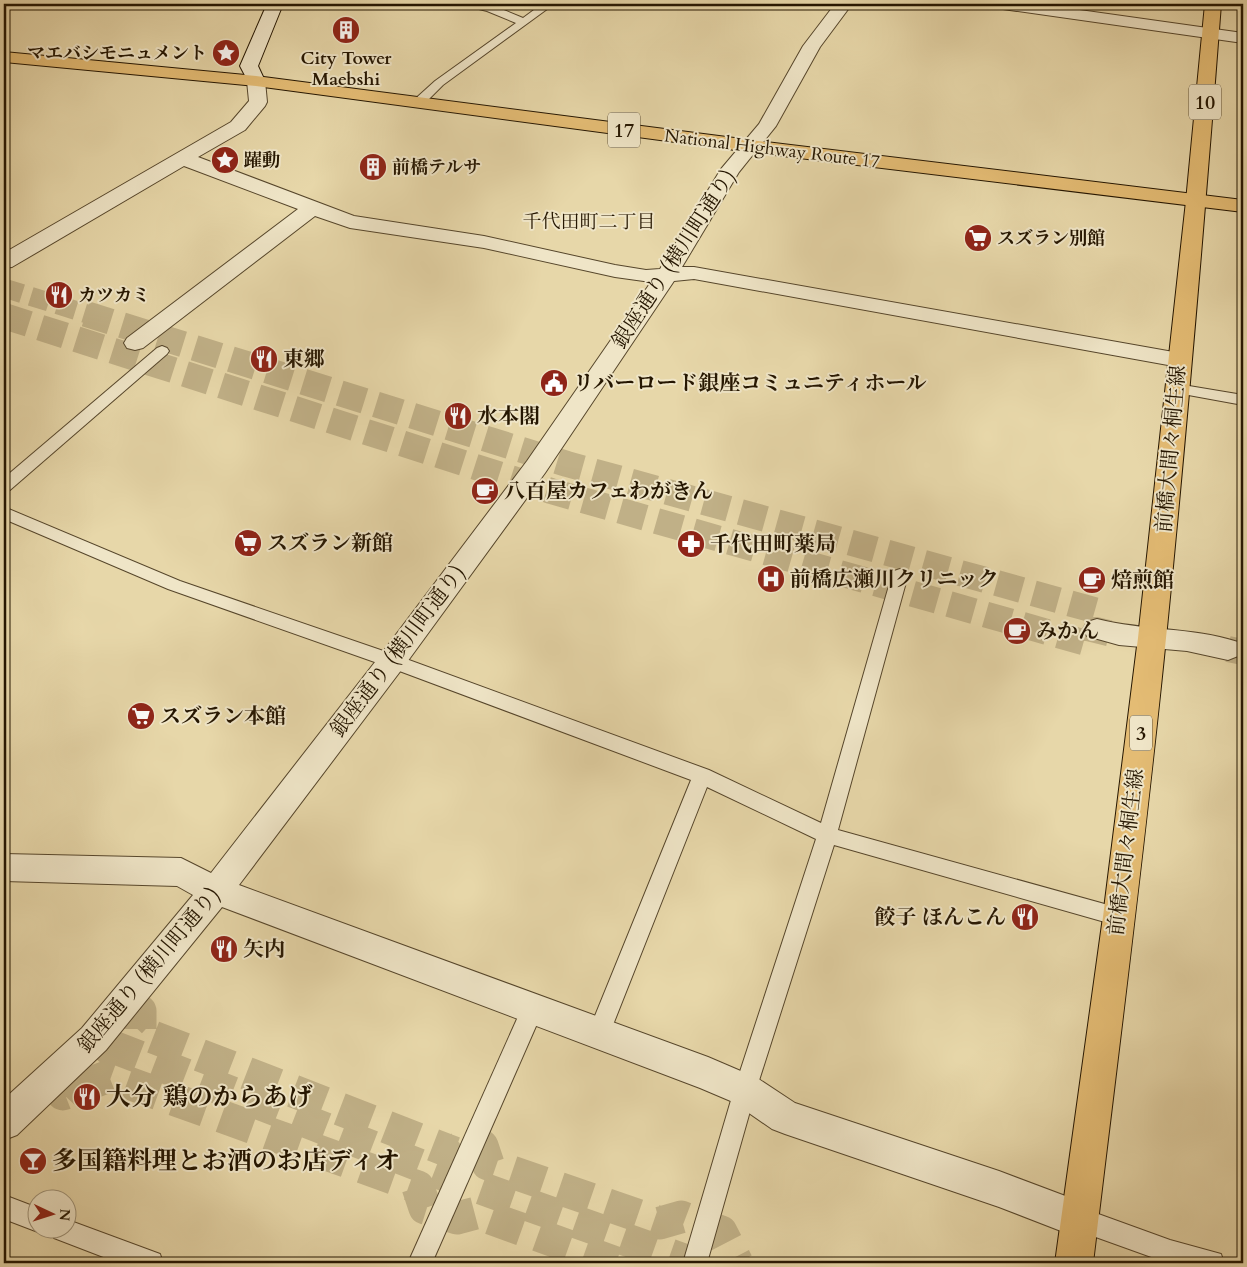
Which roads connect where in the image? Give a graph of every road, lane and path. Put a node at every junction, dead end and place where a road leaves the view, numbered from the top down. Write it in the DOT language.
graph roads {
  1 [pos="275,4"];
  2 [pos="548,4"];
  3 [pos="844,4"];
  4 [pos="1003,4"];
  5 [pos="1213,4"];
  6 [pos="474,5"];
  7 [pos="1040,6"];
  8 [pos="524,22"];
  9 [pos="1210,34"];
  10 [pos="1243,38"];
  11 [pos="4,57"];
  12 [pos="256,82"];
  13 [pos="418,103"];
  14 [pos="750,146"];
  15 [pos="184,159"];
  16 [pos="1196,201"];
  17 [pos="1243,206"];
  18 [pos="312,208"];
  19 [pos="4,262"];
  20 [pos="666,276"];
  21 [pos="135,343"];
  22 [pos="162,351"];
  23 [pos="1179,360"];
  24 [pos="1177,390"];
  25 [pos="1243,400"];
  26 [pos="4,486"];
  27 [pos="4,513"];
  28 [pos="900,575"];
  29 [pos="1097,629"];
  30 [pos="1152,638"];
  31 [pos="1228,649"];
  32 [pos="392,661"];
  33 [pos="702,776"];
  34 [pos="827,835"];
  35 [pos="4,867"];
  36 [pos="216,891"];
  37 [pos="1119,917"];
  38 [pos="533,1008"];
  39 [pos="599,1033"];
  40 [pos="744,1090"];
  41 [pos="4,1123"];
  42 [pos="4,1207"];
  43 [pos="28,1216"];
  44 [pos="1079,1219"];
  45 [pos="78,1236"];
  46 [pos="151,1263"];
  47 [pos="420,1263"];
  48 [pos="695,1263"];
  49 [pos="1074,1263"];
  50 [pos="1212,1263"];
  1 -- 12 [label="street"];
  2 -- 8 [label="lane"];
  3 -- 14 [label="street, 銀座通り (横川町通り)"];
  4 -- 7 [label="street"];
  5 -- 9 [label="main road, 10"];
  6 -- 8 [label="lane"];
  7 -- 9 [label="street"];
  8 -- 13 [label="lane"];
  9 -- 10 [label="street"];
  9 -- 16 [label="main road, 10"];
  11 -- 12 [label="main road, National Highway Route 17 / 17"];
  12 -- 13 [label="main road, National Highway Route 17 / 17"];
  12 -- 15 [label="street"];
  13 -- 14 [label="main road, National Highway Route 17 / 17"];
  14 -- 16 [label="main road, National Highway Route 17 / 17"];
  14 -- 20 [label="street, 銀座通り (横川町通り)"];
  15 -- 18 [label="street"];
  15 -- 19 [label="street"];
  16 -- 17 [label="main road, National Highway Route 17 / 17"];
  16 -- 23 [label="main road, 前橋大間々桐生線 / 3"];
  18 -- 20 [label="street"];
  18 -- 21 [label="street"];
  20 -- 23 [label="street"];
  20 -- 32 [label="street, 銀座通り (横川町通り)"];
  22 -- 26 [label="lane"];
  23 -- 24 [label="main road, 前橋大間々桐生線 / 3"];
  24 -- 25 [label="lane"];
  24 -- 30 [label="main road, 前橋大間々桐生線 / 3"];
  27 -- 32 [label="lane"];
  28 -- 34 [label="lane"];
  29 -- 30 [label="street"];
  30 -- 31 [label="street"];
  30 -- 37 [label="main road, 前橋大間々桐生線 / 3"];
  32 -- 33 [label="lane"];
  32 -- 36 [label="street, 銀座通り (横川町通り)"];
  33 -- 34 [label="lane"];
  33 -- 39 [label="lane"];
  34 -- 37 [label="lane"];
  34 -- 40 [label="lane"];
  35 -- 36 [label="street"];
  36 -- 38 [label="street"];
  36 -- 41 [label="street, 銀座通り (横川町通り)"];
  37 -- 44 [label="main road, 前橋大間々桐生線 / 3"];
  38 -- 39 [label="street"];
  38 -- 47 [label="lane"];
  39 -- 40 [label="street"];
  40 -- 44 [label="street"];
  40 -- 48 [label="lane"];
  42 -- 43 [label="lane"];
  44 -- 49 [label="main road, 前橋大間々桐生線 / 3"];
  44 -- 50 [label="lane"];
  45 -- 46 [label="lane"];
}
